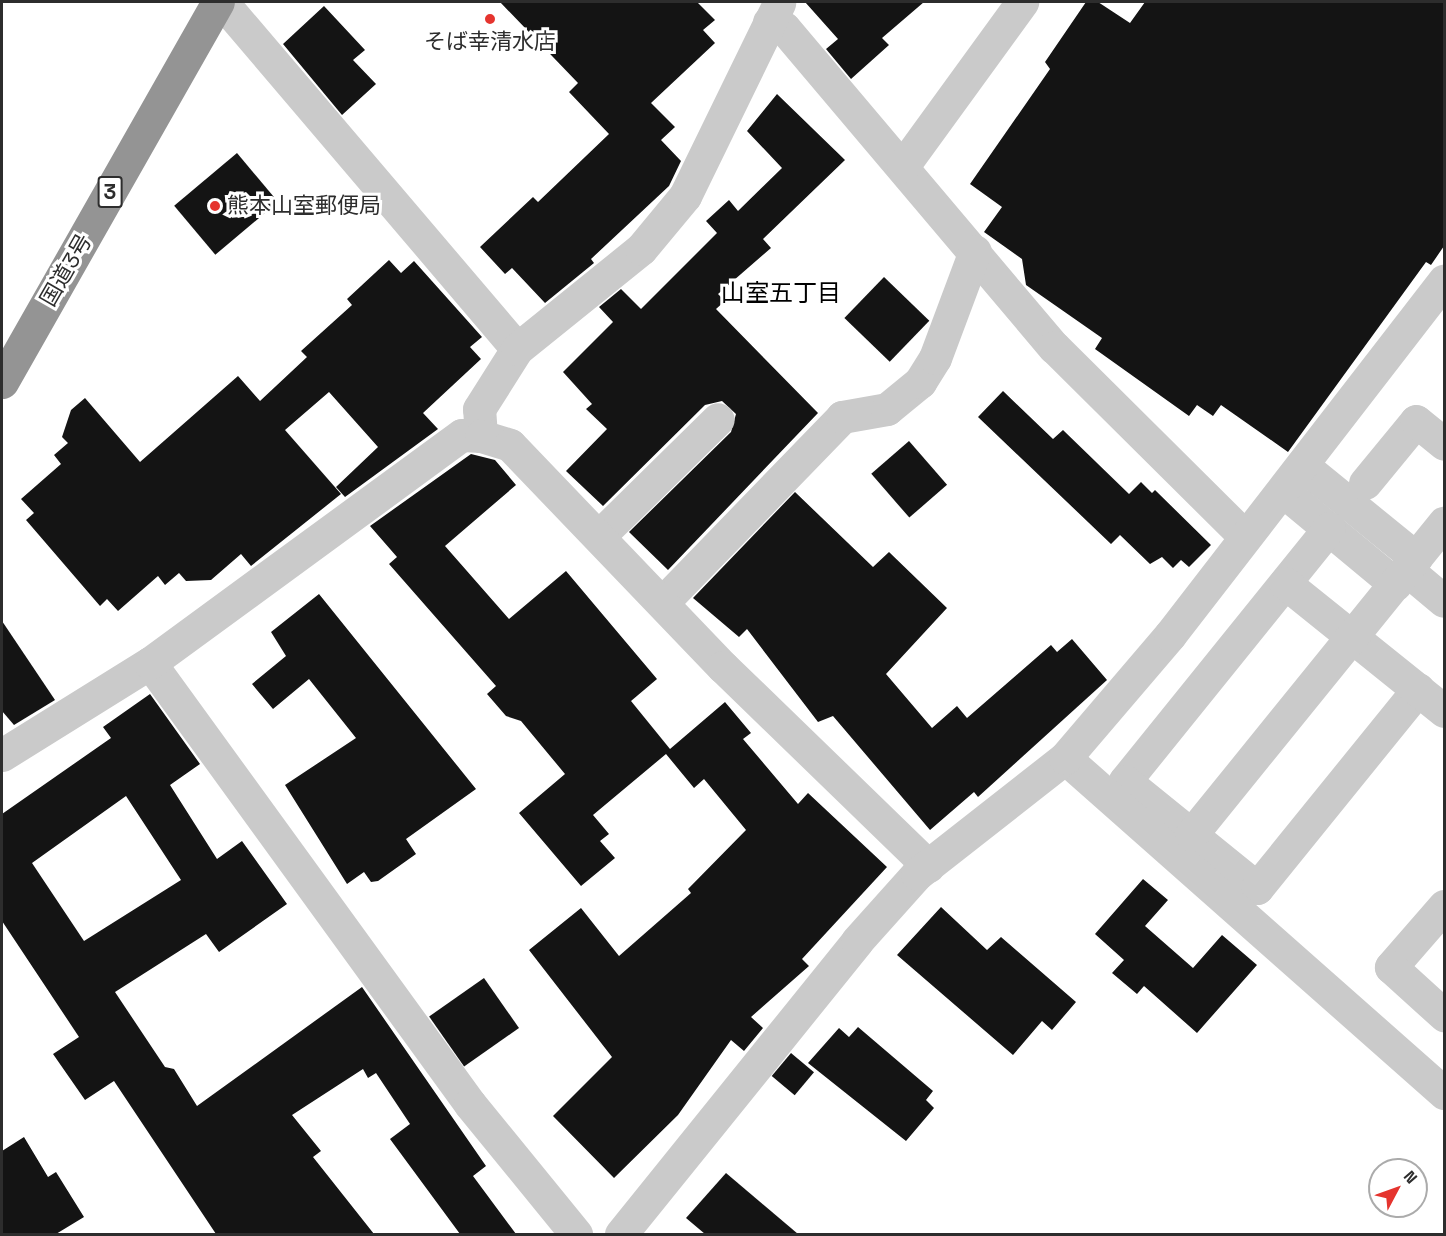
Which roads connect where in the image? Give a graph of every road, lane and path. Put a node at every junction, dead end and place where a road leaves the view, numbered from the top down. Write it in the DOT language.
graph roads {
  1 [pos="220,2"];
  2 [pos="1022,2"];
  3 [pos="774,12"];
  4 [pos="903,166"];
  5 [pos="975,251"];
  6 [pos="1444,281"];
  7 [pos="517,350"];
  8 [pos="2,382"];
  9 [pos="718,418"];
  10 [pos="481,435"];
  11 [pos="1444,444"];
  12 [pos="1293,478"];
  13 [pos="1365,483"];
  14 [pos="1444,523"];
  15 [pos="1329,528"];
  16 [pos="600,535"];
  17 [pos="1244,536"];
  18 [pos="1406,571"];
  19 [pos="1285,583"];
  20 [pos="1444,600"];
  21 [pos="663,603"];
  22 [pos="1352,637"];
  23 [pos="150,663"];
  24 [pos="1418,689"];
  25 [pos="1444,711"];
  26 [pos="2,755"];
  27 [pos="1065,759"];
  28 [pos="1191,835"];
  29 [pos="928,866"];
  30 [pos="1444,906"];
  31 [pos="1444,1015"];
  32 [pos="1444,1093"];
  33 [pos="576,1234"];
  34 [pos="621,1234"];
  1 -- 7 [label="street"];
  1 -- 8 [label="highway, 国道3号 / 3"];
  2 -- 4 [label="street"];
  3 -- 4 [label="street"];
  3 -- 7 [label="street"];
  4 -- 5 [label="street"];
  5 -- 17 [label="street"];
  5 -- 21 [label="street"];
  6 -- 12 [label="street"];
  7 -- 10 [label="street"];
  9 -- 16 [label="street"];
  10 -- 16 [label="street"];
  10 -- 23 [label="street"];
  11 -- 13 [label="street"];
  12 -- 15 [label="street"];
  12 -- 17 [label="street"];
  12 -- 18 [label="street"];
  14 -- 18 [label="street"];
  15 -- 18 [label="street"];
  15 -- 19 [label="street"];
  16 -- 21 [label="street"];
  17 -- 27 [label="street"];
  18 -- 20 [label="street"];
  18 -- 22 [label="street"];
  19 -- 22 [label="street"];
  19 -- 28 [label="street"];
  21 -- 29 [label="street"];
  22 -- 24 [label="street"];
  22 -- 28 [label="street"];
  23 -- 26 [label="street"];
  23 -- 33 [label="street"];
  24 -- 25 [label="street"];
  24 -- 28 [label="street"];
  27 -- 29 [label="street"];
  27 -- 32 [label="street"];
  29 -- 34 [label="street"];
  30 -- 31 [label="street"];
}
